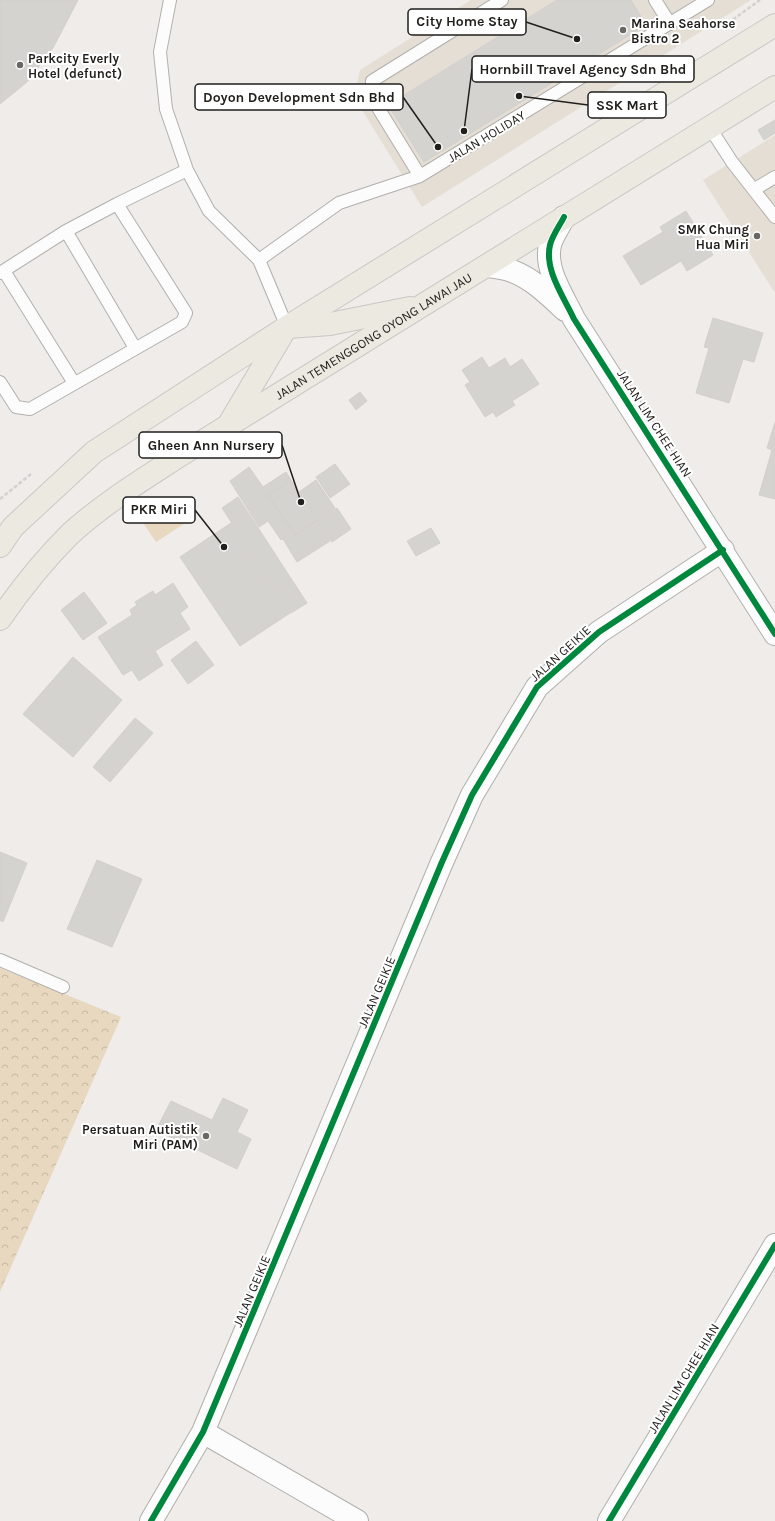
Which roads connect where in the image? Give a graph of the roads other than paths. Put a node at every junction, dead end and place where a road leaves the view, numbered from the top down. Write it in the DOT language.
graph roads {
  1 [pos="170,0"];
  2 [pos="502,0"];
  3 [pos="655,0"];
  4 [pos="708,0"];
  5 [pos="670,24"];
  6 [pos="775,24"];
  7 [pos="775,87"];
  8 [pos="710,128"];
  9 [pos="188,170"];
  10 [pos="420,176"];
  11 [pos="775,177"];
  12 [pos="755,189"];
  13 [pos="117,204"];
  14 [pos="564,217"];
  15 [pos="775,217"];
  16 [pos="66,231"];
  17 [pos="259,260"];
  18 [pos="487,266"];
  19 [pos="2,272"];
  20 [pos="424,305"];
  21 [pos="574,318"];
  22 [pos="287,327"];
  23 [pos="135,348"];
  24 [pos="0,382"];
  25 [pos="74,383"];
  26 [pos="229,425"];
  27 [pos="0,546"];
  28 [pos="723,550"];
  29 [pos="0,619"];
  30 [pos="775,634"];
  31 [pos="0,960"];
  32 [pos="63,986"];
  33 [pos="775,1245"];
  34 [pos="203,1432"];
  35 [pos="151,1521"];
  36 [pos="357,1521"];
  37 [pos="609,1521"];
  1 -- 9 [label="lane"];
  2 -- 10 [label="lane"];
  3 -- 5 [label="lane"];
  4 -- 5 [label="lane, JALAN HOLIDAY"];
  5 -- 10 [label="lane, JALAN HOLIDAY"];
  6 -- 22 [label="main road"];
  7 -- 8 [label="main road, JALAN TEMENGGONG OYONG LAWAI JAU"];
  8 -- 12 [label="lane"];
  8 -- 14 [label="main road, JALAN TEMENGGONG OYONG LAWAI JAU"];
  9 -- 13 [label="lane"];
  9 -- 17 [label="lane"];
  10 -- 17 [label="lane, JALAN HOLIDAY"];
  11 -- 12 [label="lane"];
  12 -- 15 [label="lane"];
  13 -- 16 [label="lane"];
  13 -- 23 [label="lane"];
  14 -- 18 [label="main road, JALAN TEMENGGONG OYONG LAWAI JAU"];
  14 -- 21 [label="street, JALAN LIM CHEE HIAN"];
  16 -- 19 [label="lane"];
  16 -- 23 [label="lane"];
  17 -- 22 [label="lane"];
  18 -- 20 [label="main road, JALAN TEMENGGONG OYONG LAWAI JAU"];
  18 -- 21 [label="street, JALAN LIM CHEE HIAN"];
  19 -- 25 [label="lane"];
  20 -- 22 [label="main road"];
  20 -- 26 [label="main road, JALAN TEMENGGONG OYONG LAWAI JAU"];
  21 -- 28 [label="street, JALAN LIM CHEE HIAN"];
  22 -- 26 [label="main road"];
  22 -- 27 [label="main road"];
  23 -- 25 [label="lane"];
  24 -- 25 [label="lane"];
  26 -- 29 [label="main road, JALAN TEMENGGONG OYONG LAWAI JAU"];
  28 -- 30 [label="street, JALAN LIM CHEE HIAN"];
  28 -- 34 [label="street, JALAN GEIKIE"];
  31 -- 32 [label="lane"];
  33 -- 37 [label="street, JALAN LIM CHEE HIAN"];
  34 -- 35 [label="street, JALAN GEIKIE"];
  34 -- 36 [label="street"];
}
